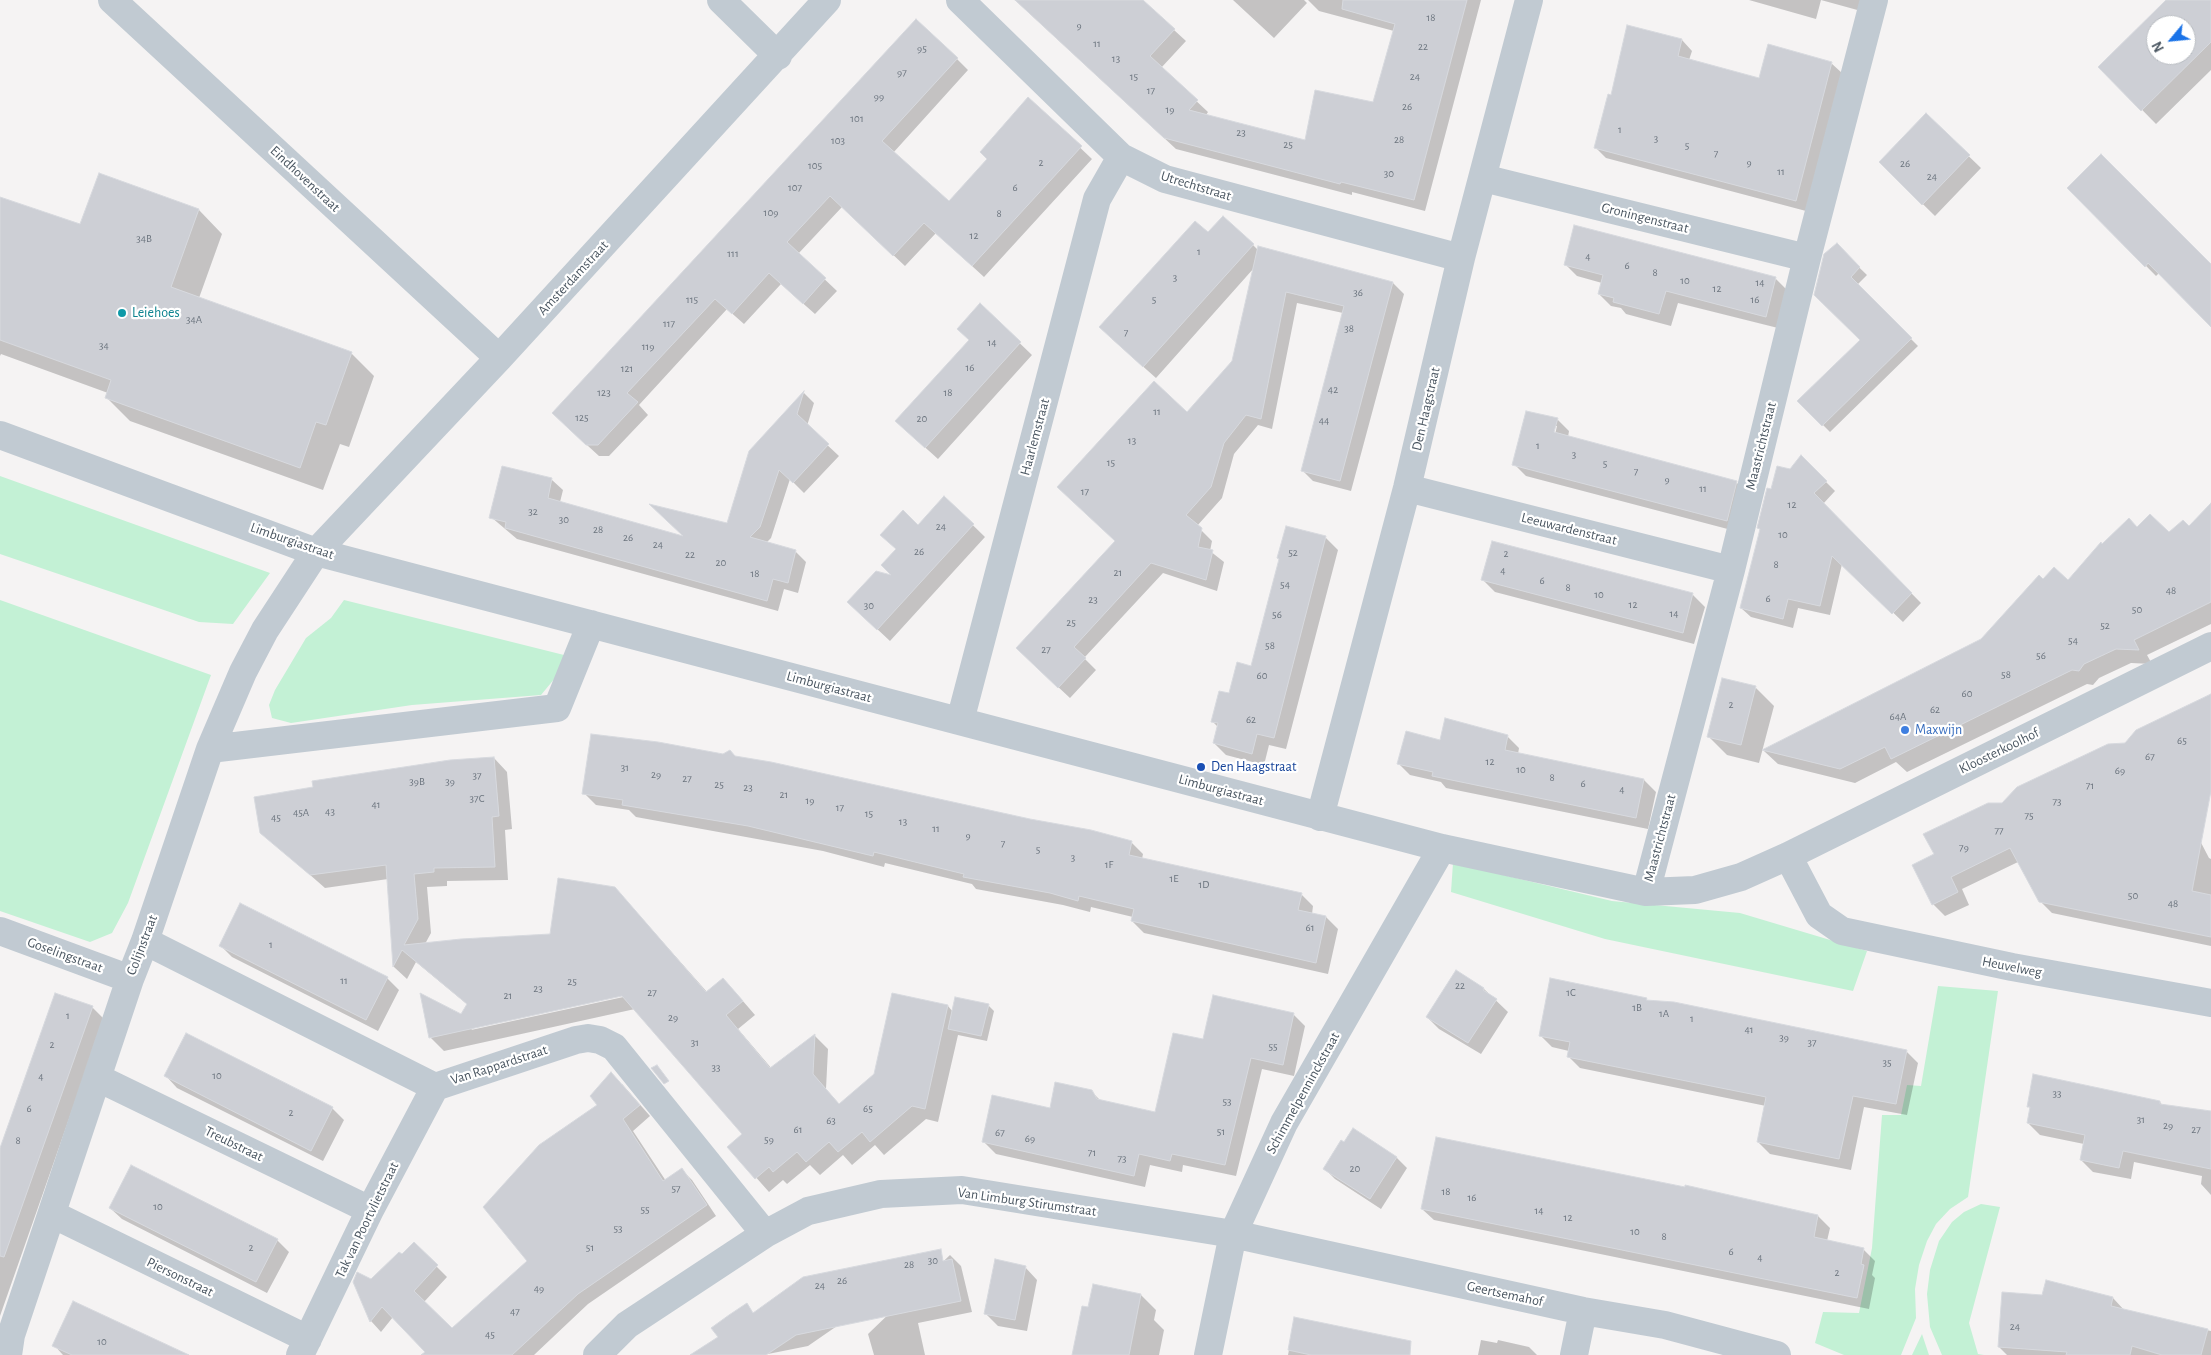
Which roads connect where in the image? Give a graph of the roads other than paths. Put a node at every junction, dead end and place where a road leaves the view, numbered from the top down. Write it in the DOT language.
graph roads {
  1 [pos="112,0"];
  2 [pos="721,0"];
  3 [pos="827,0"];
  4 [pos="960,0"];
  5 [pos="1529,0"];
  6 [pos="1874,0"];
  7 [pos="778,56"];
  8 [pos="1121,157"];
  9 [pos="1483,178"];
  10 [pos="1461,258"];
  11 [pos="1807,258"];
  12 [pos="499,358"];
  13 [pos="0,435"];
  14 [pos="1407,488"];
  15 [pos="316,552"];
  16 [pos="1731,570"];
  17 [pos="590,624"];
  18 [pos="2211,646"];
  19 [pos="960,721"];
  20 [pos="210,749"];
  21 [pos="1320,817"];
  22 [pos="1442,848"];
  23 [pos="1788,856"];
  24 [pos="1646,892"];
  25 [pos="0,931"];
  26 [pos="145,942"];
  27 [pos="130,979"];
  28 [pos="2211,1003"];
  29 [pos="98,1078"];
  30 [pos="435,1087"];
  31 [pos="370,1210"];
  32 [pos="52,1214"];
  33 [pos="765,1234"];
  34 [pos="1232,1234"];
  35 [pos="1584,1311"];
  36 [pos="304,1347"];
  37 [pos="8,1355"];
  38 [pos="597,1355"];
  39 [pos="1208,1355"];
  40 [pos="1574,1355"];
  41 [pos="1777,1355"];
  1 -- 12 [label="street, Eindhovenstraat"];
  2 -- 7 [label="street"];
  3 -- 7 [label="street, Amsterdamstraat"];
  4 -- 8 [label="street, Utrechtstraat"];
  5 -- 9 [label="street, Den Haagstraat"];
  6 -- 11 [label="street, Maastrichtstraat"];
  7 -- 12 [label="street, Amsterdamstraat"];
  8 -- 10 [label="street, Utrechtstraat"];
  8 -- 19 [label="street, Haarlemstraat"];
  9 -- 10 [label="street, Den Haagstraat"];
  9 -- 11 [label="street, Groningenstraat"];
  10 -- 14 [label="street, Den Haagstraat"];
  11 -- 16 [label="street, Maastrichtstraat"];
  12 -- 15 [label="street, Amsterdamstraat"];
  13 -- 15 [label="street, Limburgiastraat"];
  14 -- 16 [label="street, Leeuwardenstraat"];
  14 -- 21 [label="street, Den Haagstraat"];
  15 -- 17 [label="street, Limburgiastraat"];
  15 -- 20 [label="street, Colijnstraat"];
  16 -- 24 [label="street, Maastrichtstraat"];
  17 -- 19 [label="street, Limburgiastraat"];
  17 -- 20 [label="street"];
  18 -- 23 [label="street, Kloosterkoolhof"];
  19 -- 21 [label="street, Limburgiastraat"];
  20 -- 26 [label="street, Colijnstraat"];
  21 -- 22 [label="street, Limburgiastraat"];
  22 -- 24 [label="street, Limburgiastraat"];
  22 -- 34 [label="street, Schimmelpenninckstraat"];
  23 -- 24 [label="street, Limburgiastraat"];
  23 -- 28 [label="street, Heuvelweg"];
  25 -- 27 [label="street, Goselingstraat"];
  26 -- 27 [label="street, Colijnstraat"];
  26 -- 30 [label="street, Van Rappardstraat"];
  27 -- 29 [label="street, Colijnstraat"];
  29 -- 31 [label="street, Treubstraat"];
  29 -- 32 [label="street, Colijnstraat"];
  30 -- 31 [label="street, Tak van Poortvlietstraat"];
  30 -- 33 [label="street, Van Rappardstraat"];
  31 -- 36 [label="street, Tak van Poortvlietstraat"];
  32 -- 36 [label="street, Piersonstraat"];
  32 -- 37 [label="street, Colijnstraat"];
  33 -- 34 [label="street, Van Limburg Stirumstraat"];
  33 -- 38 [label="street, Van Limburg Stirumstraat"];
  34 -- 35 [label="street, Geertsemahof"];
  34 -- 39 [label="street, Schimmelpenninckstraat"];
  35 -- 40 [label="street"];
  35 -- 41 [label="street, Geertsemahof"];
}
